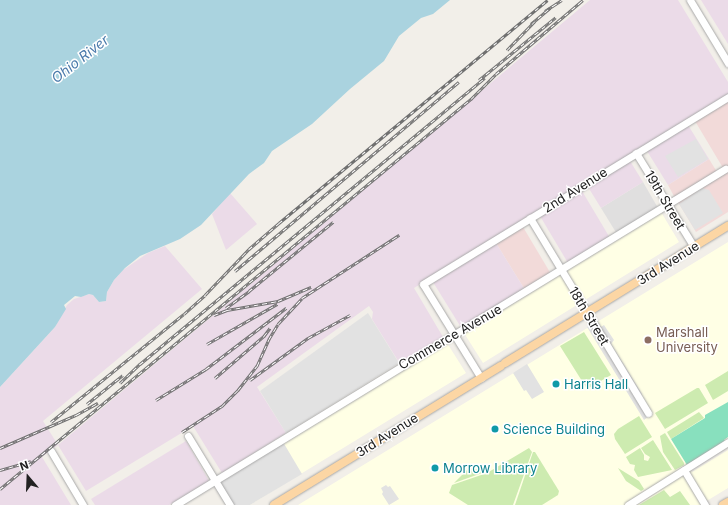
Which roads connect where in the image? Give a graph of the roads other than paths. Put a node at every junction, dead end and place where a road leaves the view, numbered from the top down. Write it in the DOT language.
graph roads {
  1 [pos="690,0"];
  2 [pos="728,63"];
  3 [pos="728,97"];
  4 [pos="636,153"];
  5 [pos="725,169"];
  6 [pos="668,205"];
  7 [pos="530,218"];
  8 [pos="727,229"];
  9 [pos="694,247"];
  10 [pos="562,270"];
  11 [pos="587,313"];
  12 [pos="454,335"];
  13 [pos="481,378"];
  14 [pos="648,413"];
  15 [pos="188,436"];
  16 [pos="728,442"];
  17 [pos="50,451"];
  18 [pos="684,470"];
  19 [pos="215,481"];
  20 [pos="728,502"];
  21 [pos="83,505"];
  22 [pos="175,505"];
  23 [pos="230,505"];
  24 [pos="274,505"];
  25 [pos="628,505"];
  26 [pos="704,505"];
  27 [pos="723,505"];
  1 -- 2 [label="street"];
  3 -- 4 [label="street, 2nd Avenue"];
  4 -- 6 [label="street, 19th Street"];
  4 -- 7 [label="street, 2nd Avenue"];
  5 -- 6 [label="street, Commerce Avenue"];
  6 -- 9 [label="street, 19th Street"];
  6 -- 10 [label="street, Commerce Avenue"];
  7 -- 10 [label="street, 18th Street"];
  7 -- 12 [label="street, 2nd Avenue"];
  8 -- 9 [label="main road, 3rd Avenue"];
  9 -- 11 [label="main road, 3rd Avenue"];
  10 -- 11 [label="street, 18th Street"];
  10 -- 12 [label="street, Commerce Avenue"];
  11 -- 13 [label="main road, 3rd Avenue"];
  11 -- 14 [label="street, 18th Street"];
  12 -- 13 [label="street"];
  12 -- 19 [label="street, Commerce Avenue"];
  13 -- 24 [label="main road, 3rd Avenue"];
  15 -- 19 [label="street"];
  16 -- 18 [label="street"];
  17 -- 21 [label="street"];
  18 -- 25 [label="street"];
  18 -- 26 [label="street"];
  19 -- 22 [label="street, Commerce Avenue"];
  19 -- 23 [label="street"];
  20 -- 27 [label="main road"];
}
